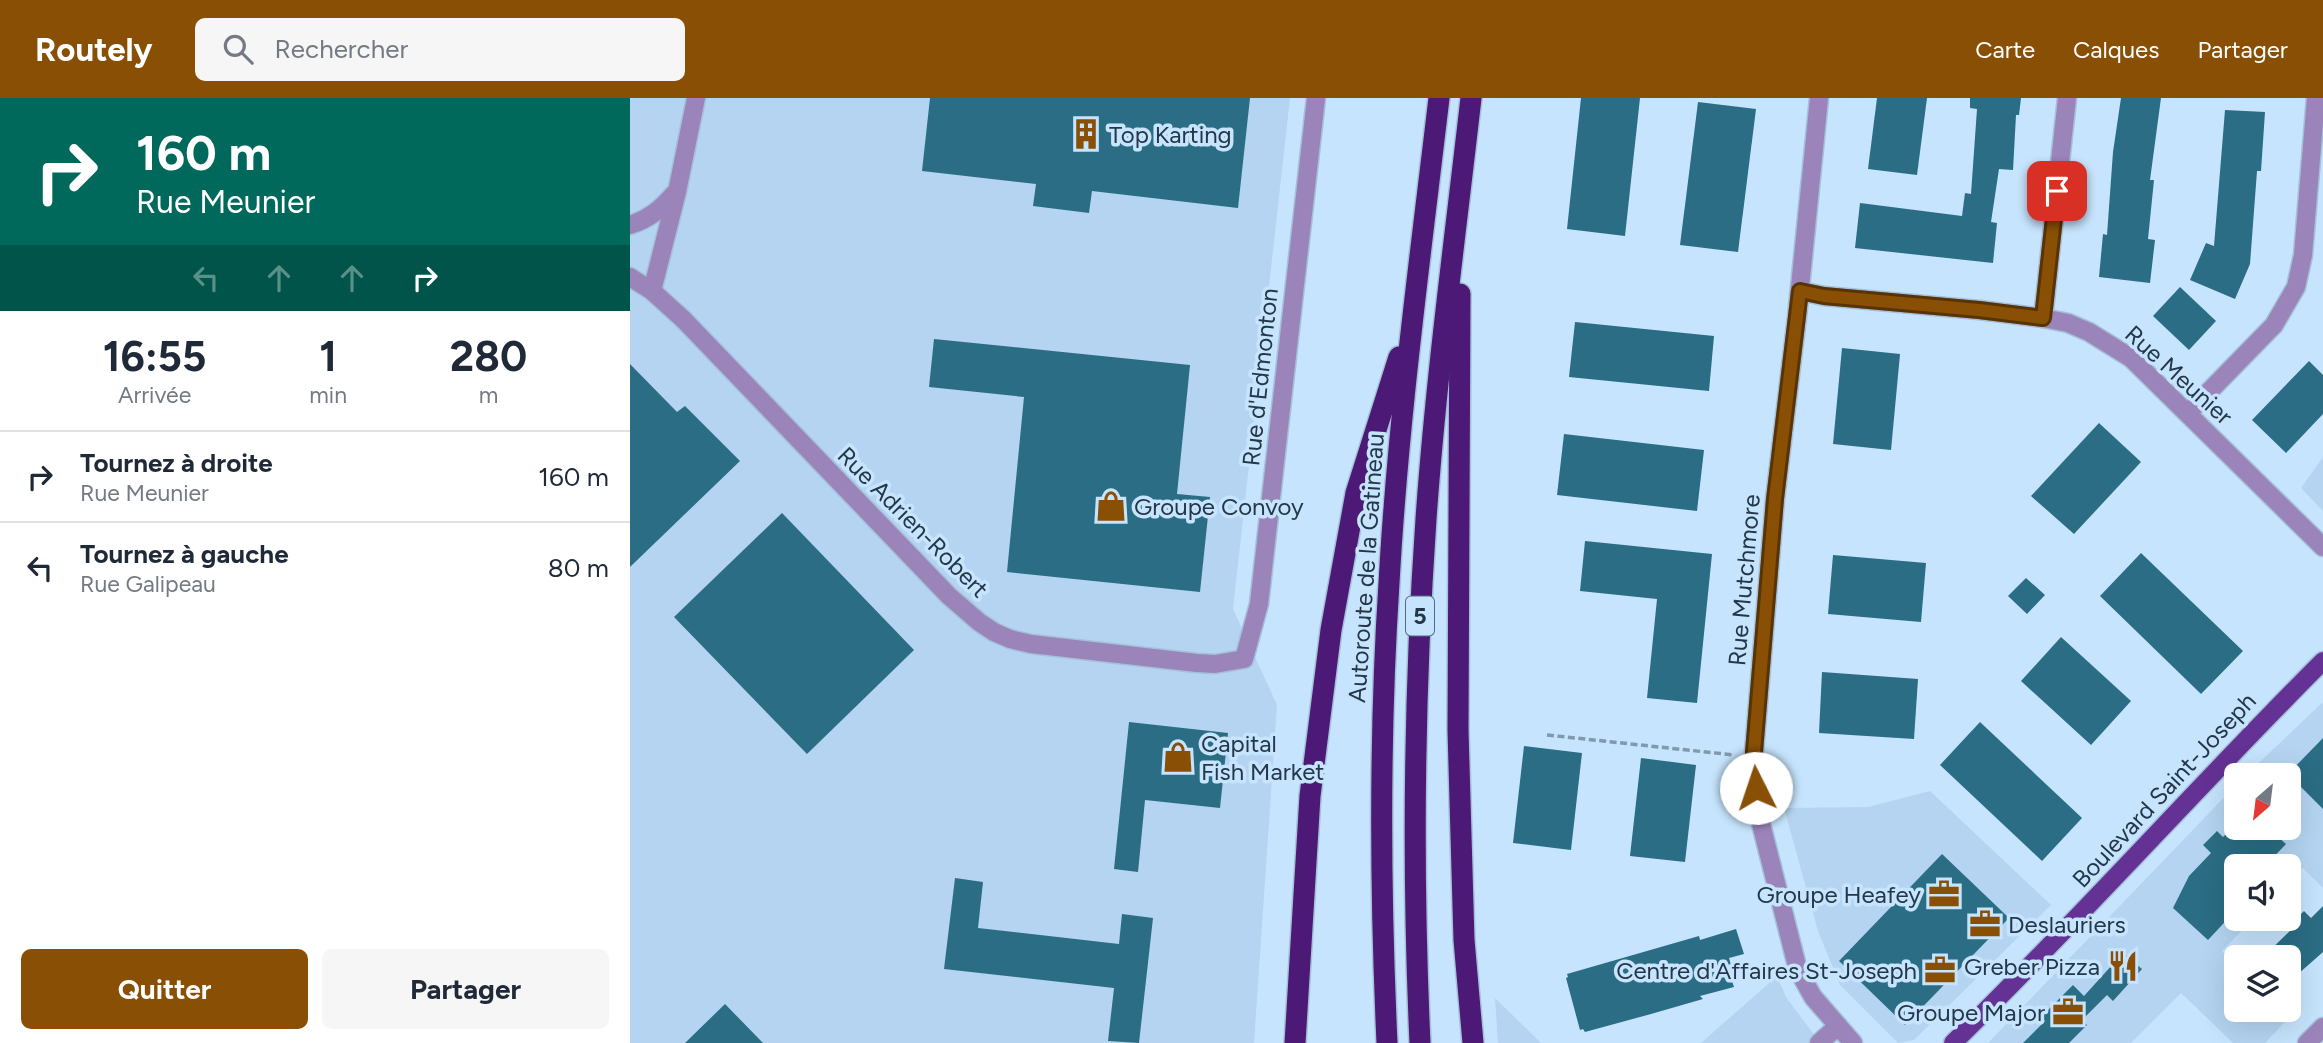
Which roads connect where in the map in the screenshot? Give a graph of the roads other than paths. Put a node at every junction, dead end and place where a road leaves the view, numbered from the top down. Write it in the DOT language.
graph roads {
  1 [pos="696,98"];
  2 [pos="1316,98"];
  3 [pos="1438,98"];
  4 [pos="1471,98"];
  5 [pos="1819,98"];
  6 [pos="2067,98"];
  7 [pos="2316,98"];
  8 [pos="1460,190"];
  9 [pos="677,192"];
  10 [pos="630,225"];
  11 [pos="630,277"];
  12 [pos="652,291"];
  13 [pos="1800,291"];
  14 [pos="1414,312"];
  15 [pos="2043,318"];
  16 [pos="2188,413"];
  17 [pos="2323,547"];
  18 [pos="1244,659"];
  19 [pos="2323,661"];
  20 [pos="1838,1026"];
  21 [pos="2323,1027"];
  22 [pos="1295,1043"];
  23 [pos="1387,1043"];
  24 [pos="1420,1043"];
  25 [pos="1473,1043"];
  26 [pos="1819,1043"];
  27 [pos="1853,1043"];
  28 [pos="1953,1043"];
  29 [pos="2307,1043"];
  1 -- 9 [label="street"];
  2 -- 18 [label="street, Rue d'Edmonton"];
  3 -- 14 [label="highway, Autoroute de la Gatineau / 5"];
  4 -- 8 [label="highway, 5"];
  5 -- 13 [label="street, Rue Mutchmore"];
  6 -- 15 [label="street"];
  7 -- 16 [label="street"];
  8 -- 24 [label="highway, 5"];
  8 -- 25 [label="highway"];
  9 -- 10 [label="street"];
  9 -- 12 [label="street"];
  11 -- 12 [label="street, Rue Adrien-Robert"];
  12 -- 18 [label="street, Rue Adrien-Robert"];
  13 -- 15 [label="street, Rue Meunier"];
  13 -- 20 [label="street, Rue Mutchmore"];
  14 -- 22 [label="highway"];
  14 -- 23 [label="highway, Autoroute de la Gatineau / 5"];
  15 -- 16 [label="street, Rue Meunier"];
  16 -- 17 [label="street, Rue Meunier"];
  19 -- 28 [label="main road, Boulevard Saint-Joseph"];
  20 -- 26 [label="street"];
  20 -- 27 [label="street, Rue Mutchmore"];
  21 -- 29 [label="street"];
}
